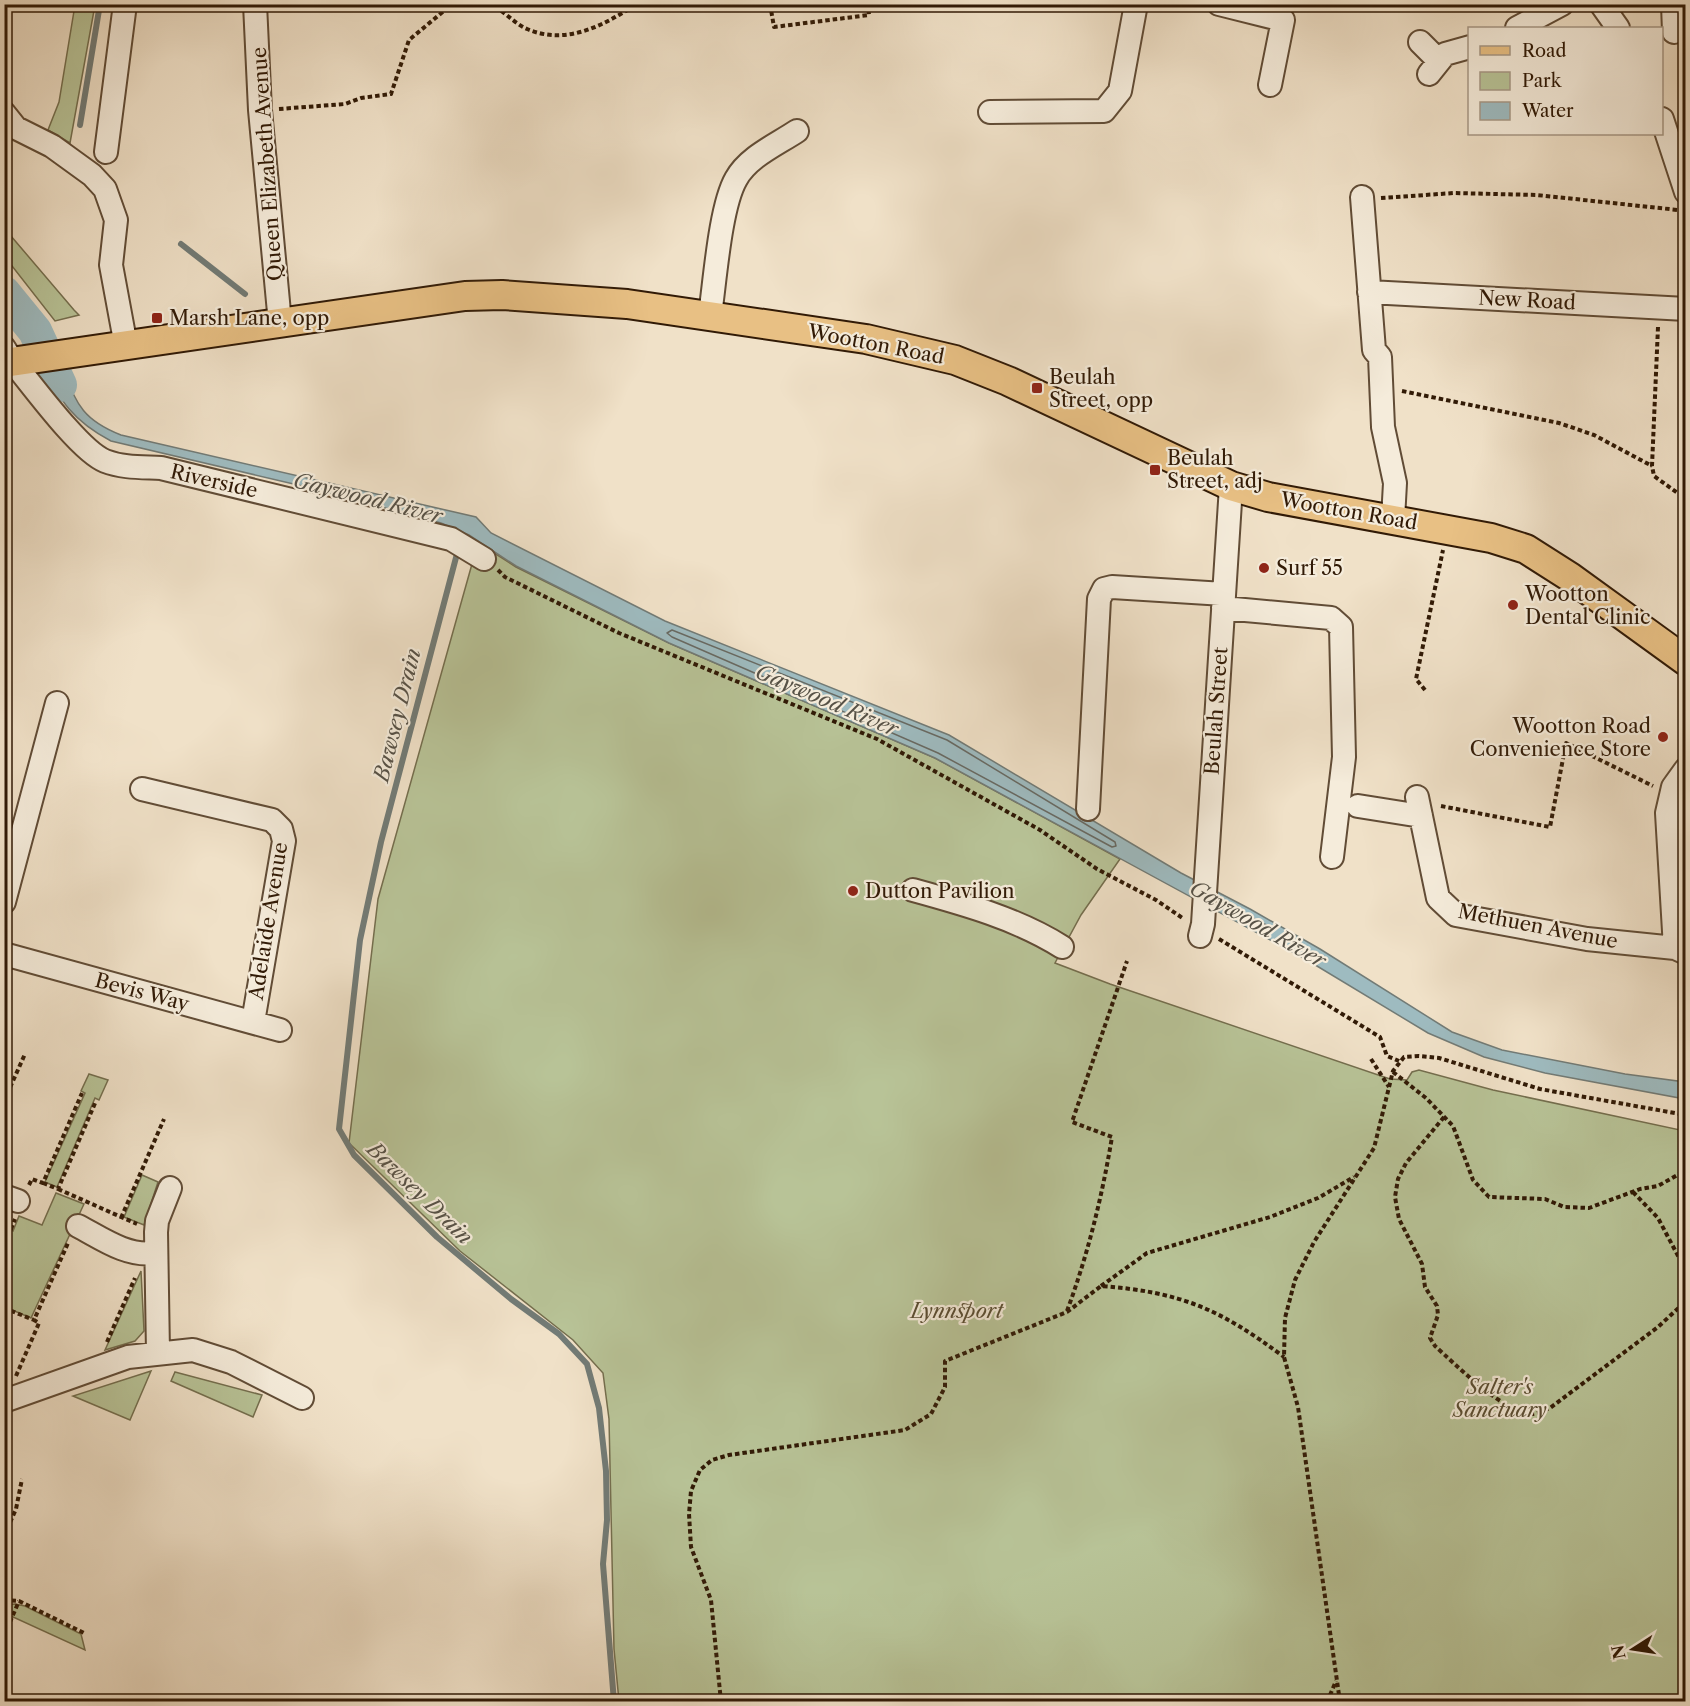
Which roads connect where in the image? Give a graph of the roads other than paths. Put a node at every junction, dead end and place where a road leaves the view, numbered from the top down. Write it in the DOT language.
graph roads {
  1 [pos="125,4"];
  2 [pos="255,4"];
  3 [pos="1136,4"];
  4 [pos="1219,4"];
  5 [pos="1562,4"];
  6 [pos="1600,4"];
  7 [pos="1673,4"];
  8 [pos="1285,12"];
  9 [pos="1519,27"];
  10 [pos="1617,27"];
  11 [pos="1674,33"];
  12 [pos="1420,42"];
  13 [pos="1468,48"];
  14 [pos="1270,85"];
  15 [pos="990,112"];
  16 [pos="4,113"];
  17 [pos="1663,121"];
  18 [pos="796,131"];
  19 [pos="106,152"];
  20 [pos="1686,192"];
  21 [pos="1362,198"];
  22 [pos="1369,292"];
  23 [pos="1686,309"];
  24 [pos="710,315"];
  25 [pos="280,323"];
  26 [pos="126,346"];
  27 [pos="11,359"];
  28 [pos="1231,486"];
  29 [pos="1393,519"];
  30 [pos="481,557"];
  31 [pos="1223,601"];
  32 [pos="1686,661"];
  33 [pos="57,703"];
  34 [pos="1686,769"];
  35 [pos="142,789"];
  36 [pos="1358,806"];
  37 [pos="1088,809"];
  38 [pos="1332,857"];
  39 [pos="913,890"];
  40 [pos="4,902"];
  41 [pos="1202,930"];
  42 [pos="1062,947"];
  43 [pos="1680,951"];
  44 [pos="4,954"];
  45 [pos="252,1022"];
  46 [pos="280,1030"];
  47 [pos="170,1188"];
  48 [pos="78,1226"];
  49 [pos="152,1247"];
  50 [pos="158,1352"];
  51 [pos="302,1398"];
  52 [pos="10,1400"];
  1 -- 19 [label="street"];
  2 -- 25 [label="street, Queen Elizabeth Avenue"];
  3 -- 15 [label="street"];
  4 -- 8 [label="street"];
  5 -- 9 [label="street"];
  6 -- 10 [label="street"];
  7 -- 11 [label="street"];
  8 -- 14 [label="street"];
  12 -- 13 [label="street"];
  16 -- 26 [label="street"];
  17 -- 20 [label="street"];
  18 -- 24 [label="street"];
  21 -- 22 [label="street"];
  22 -- 23 [label="street, New Road"];
  22 -- 29 [label="street"];
  24 -- 25 [label="main road, Wootton Road"];
  24 -- 28 [label="main road, Wootton Road"];
  25 -- 26 [label="main road, Wootton Road"];
  26 -- 27 [label="main road, Wootton Road"];
  27 -- 30 [label="street, Riverside"];
  28 -- 29 [label="main road, Wootton Road"];
  28 -- 31 [label="street, Beulah Street"];
  29 -- 32 [label="main road, Wootton Road"];
  31 -- 37 [label="street"];
  31 -- 38 [label="street"];
  31 -- 41 [label="street, Beulah Street"];
  33 -- 40 [label="street"];
  34 -- 43 [label="street, Methuen Avenue"];
  35 -- 45 [label="street, Adelaide Avenue"];
  36 -- 43 [label="street, Methuen Avenue"];
  39 -- 42 [label="street"];
  44 -- 45 [label="street, Bevis Way"];
  45 -- 46 [label="street, Bevis Way"];
  47 -- 49 [label="street"];
  48 -- 49 [label="street"];
  49 -- 50 [label="street"];
  50 -- 51 [label="street"];
  50 -- 52 [label="street"];
}
